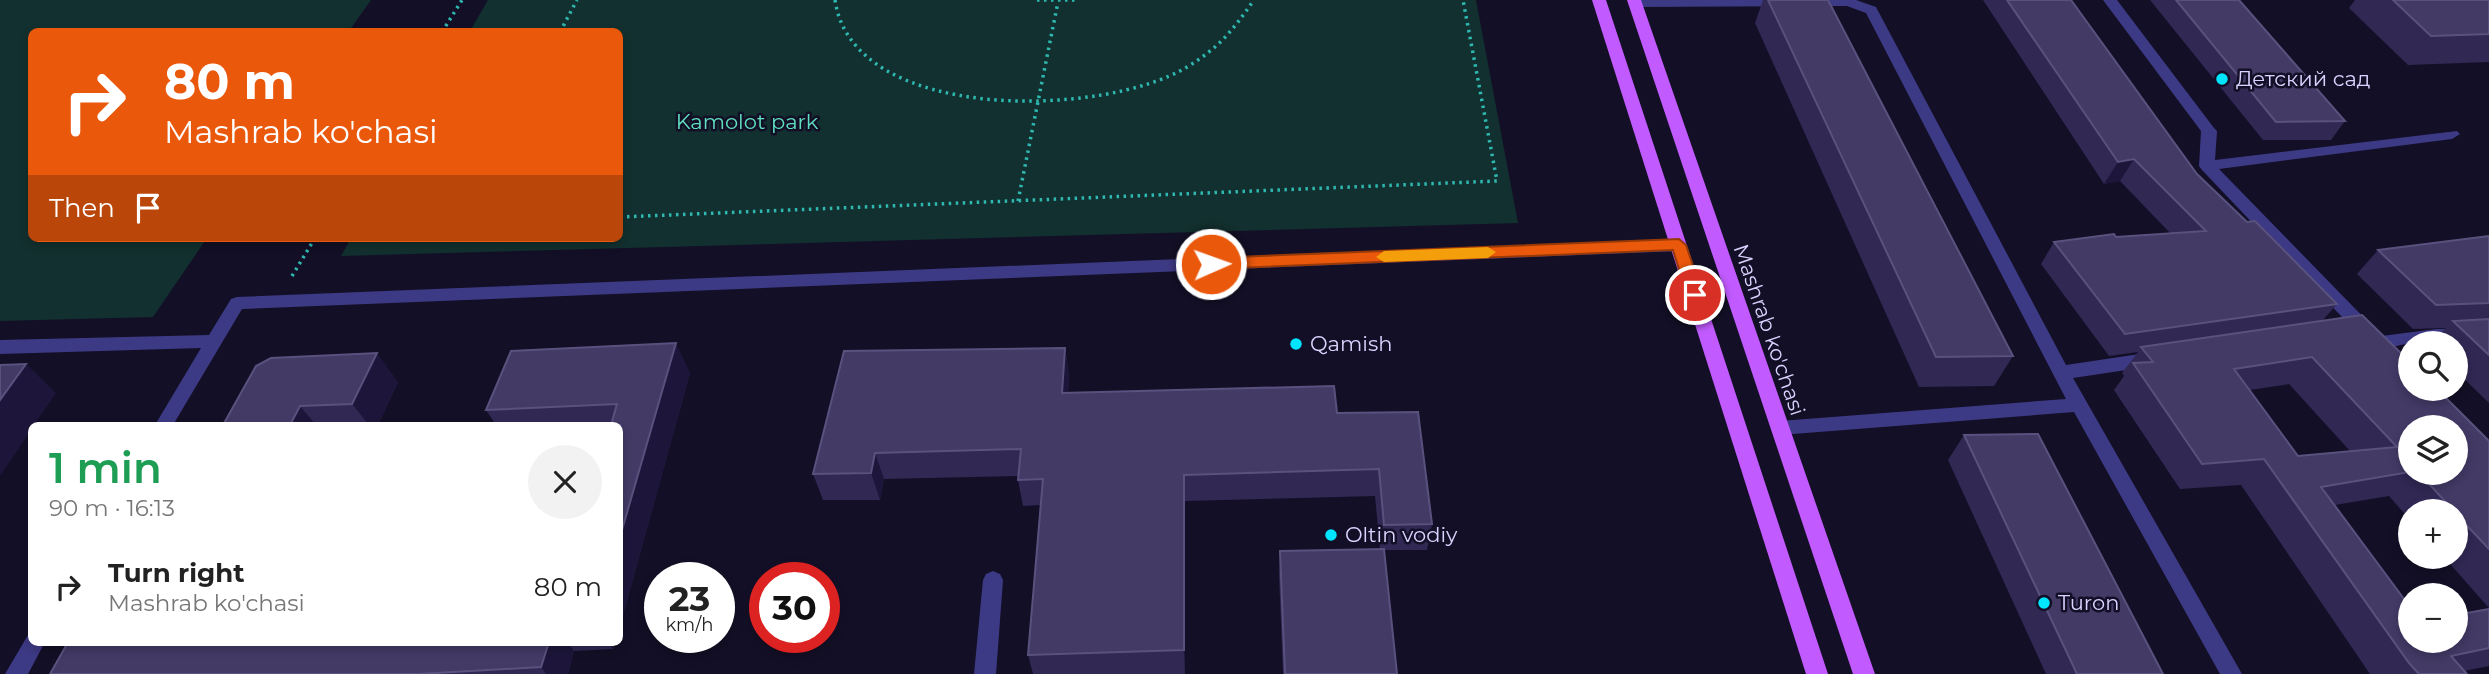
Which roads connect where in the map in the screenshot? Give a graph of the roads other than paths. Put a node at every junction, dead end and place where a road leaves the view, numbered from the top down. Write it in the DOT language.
graph roads {
  1 [pos="1599,0"];
  2 [pos="2110,0"];
  3 [pos="1634,1"];
  4 [pos="2452,134"];
  5 [pos="2207,166"];
  6 [pos="1679,245"];
  7 [pos="2364,328"];
  8 [pos="2337,332"];
  9 [pos="2489,334"];
  10 [pos="215,341"];
  11 [pos="2378,343"];
  12 [pos="0,348"];
  13 [pos="2171,357"];
  14 [pos="2398,364"];
  15 [pos="2061,373"];
  16 [pos="2079,405"];
  17 [pos="166,422"];
  18 [pos="1780,428"];
  19 [pos="993,580"];
  20 [pos="33,646"];
  21 [pos="16,674"];
  22 [pos="985,674"];
  23 [pos="1817,674"];
  24 [pos="1864,674"];
  25 [pos="2231,674"];
  1 -- 6 [label="main road"];
  2 -- 5 [label="street"];
  3 -- 15 [label="street"];
  3 -- 18 [label="main road, Mashrab ko'chasi"];
  4 -- 5 [label="street"];
  5 -- 7 [label="street"];
  6 -- 10 [label="street"];
  6 -- 23 [label="main road"];
  7 -- 8 [label="street"];
  7 -- 11 [label="street"];
  9 -- 11 [label="street"];
  10 -- 12 [label="street"];
  10 -- 17 [label="street"];
  11 -- 14 [label="street"];
  13 -- 15 [label="street"];
  15 -- 16 [label="street"];
  16 -- 18 [label="street"];
  16 -- 25 [label="street"];
  18 -- 24 [label="main road, Mashrab ko'chasi"];
  19 -- 22 [label="street"];
  20 -- 21 [label="street"];
}
